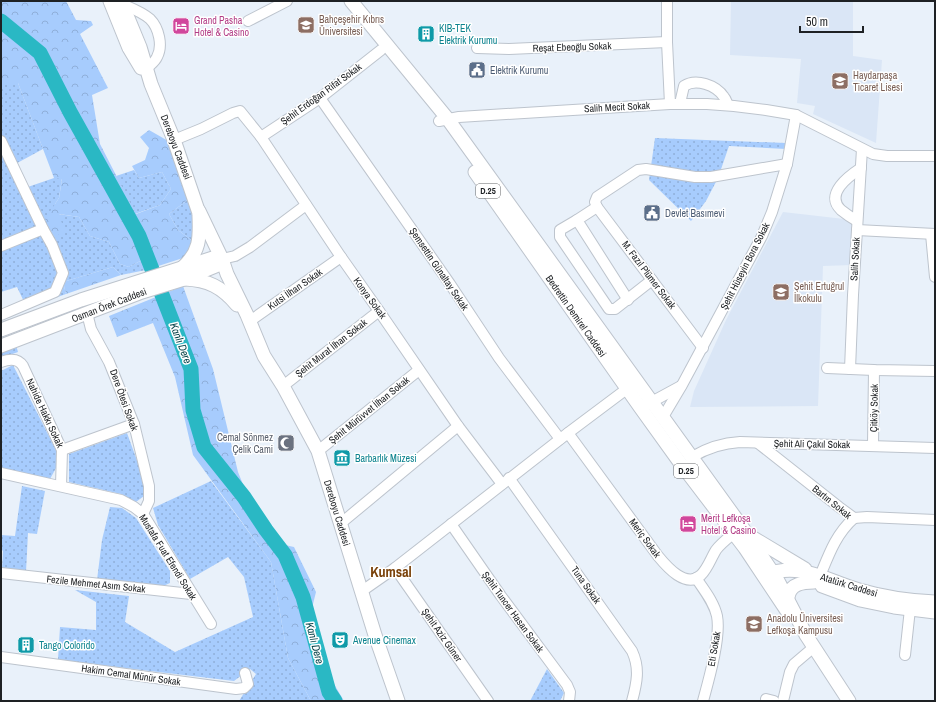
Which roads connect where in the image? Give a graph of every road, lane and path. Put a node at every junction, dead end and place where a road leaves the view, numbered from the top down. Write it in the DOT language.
graph roads {
  1 [pos="287,1"];
  2 [pos="340,1"];
  3 [pos="351,1"];
  4 [pos="667,1"];
  5 [pos="117,2"];
  6 [pos="248,21"];
  7 [pos="667,42"];
  8 [pos="477,48"];
  9 [pos="381,50"];
  10 [pos="146,69"];
  11 [pos="151,84"];
  12 [pos="320,98"];
  13 [pos="670,104"];
  14 [pos="682,104"];
  15 [pos="728,106"];
  16 [pos="796,115"];
  17 [pos="443,120"];
  18 [pos="261,137"];
  19 [pos="174,140"];
  20 [pos="1,141"];
  21 [pos="862,149"];
  22 [pos="935,156"];
  23 [pos="787,164"];
  24 [pos="861,168"];
  25 [pos="306,204"];
  26 [pos="596,205"];
  27 [pos="199,211"];
  28 [pos="577,220"];
  29 [pos="857,225"];
  30 [pos="43,229"];
  31 [pos="933,234"];
  32 [pos="1,246"];
  33 [pos="341,258"];
  34 [pos="218,261"];
  35 [pos="177,275"];
  36 [pos="935,277"];
  37 [pos="652,280"];
  38 [pos="140,287"];
  39 [pos="628,300"];
  40 [pos="237,305"];
  41 [pos="379,311"];
  42 [pos="87,313"];
  43 [pos="1,315"];
  44 [pos="250,321"];
  45 [pos="1,330"];
  46 [pos="254,334"];
  47 [pos="1,346"];
  48 [pos="703,348"];
  49 [pos="1,362"];
  50 [pos="827,368"];
  51 [pos="850,369"];
  52 [pos="420,370"];
  53 [pos="874,370"];
  54 [pos="935,371"];
  55 [pos="682,385"];
  56 [pos="283,386"];
  57 [pos="635,394"];
  58 [pos="653,402"];
  59 [pos="663,417"];
  60 [pos="134,424"];
  61 [pos="458,426"];
  62 [pos="564,436"];
  63 [pos="758,442"];
  64 [pos="873,445"];
  65 [pos="935,448"];
  66 [pos="62,450"];
  67 [pos="318,451"];
  68 [pos="692,457"];
  69 [pos="1,473"];
  70 [pos="506,481"];
  71 [pos="61,486"];
  72 [pos="142,514"];
  73 [pos="854,518"];
  74 [pos="935,520"];
  75 [pos="340,524"];
  76 [pos="450,524"];
  77 [pos="742,532"];
  78 [pos="396,568"];
  79 [pos="1,573"];
  80 [pos="770,577"];
  81 [pos="814,577"];
  82 [pos="696,578"];
  83 [pos="362,592"];
  84 [pos="191,594"];
  85 [pos="788,597"];
  86 [pos="935,602"];
  87 [pos="910,609"];
  88 [pos="935,612"];
  89 [pos="211,624"];
  90 [pos="806,635"];
  91 [pos="814,647"];
  92 [pos="905,655"];
  93 [pos="1,657"];
  94 [pos="245,673"];
  95 [pos="398,701"];
  96 [pos="488,701"];
  97 [pos="569,701"];
  98 [pos="632,701"];
  99 [pos="704,701"];
  100 [pos="783,701"];
  101 [pos="850,701"];
  1 -- 6 [label="street"];
  2 -- 9 [label="main road, Bedrettin Demirel Caddesi / D.25"];
  3 -- 17 [label="main road, Bedrettin Demirel Caddesi / D.25"];
  4 -- 7 [label="street"];
  5 -- 10 [label="main road, Dereboyu Caddesi"];
  5 -- 10 [label="street"];
  5 -- 11 [label="main road, Dereboyu Caddesi"];
  7 -- 8 [label="street, Reşat Ebeoğlu Sokak"];
  7 -- 13 [label="street"];
  9 -- 12 [label="street, Şehit Erdoğan Rifat Sokak"];
  9 -- 17 [label="main road, Bedrettin Demirel Caddesi / D.25"];
  10 -- 11 [label="main road, Dereboyu Caddesi"];
  11 -- 19 [label="main road, Dereboyu Caddesi"];
  12 -- 18 [label="street, Şehit Erdoğan Rifat Sokak"];
  12 -- 62 [label="street, Şemsettin Günaltay Sokak"];
  13 -- 14 [label="street, Salih Mecit Sokak"];
  13 -- 17 [label="street, Salih Mecit Sokak"];
  14 -- 15 [label="street, Salih Mecit Sokak"];
  14 -- 15 [label="street"];
  15 -- 16 [label="street, Salih Mecit Sokak"];
  16 -- 21 [label="street, Salih Mecit Sokak"];
  16 -- 23 [label="street, Şehit Hüseyin Bora Sokak"];
  17 -- 57 [label="main road, Bedrettin Demirel Caddesi / D.25"];
  18 -- 19 [label="street, Konya Sokak"];
  18 -- 25 [label="street, Konya Sokak"];
  19 -- 27 [label="main road, Dereboyu Caddesi"];
  20 -- 30 [label="street"];
  21 -- 22 [label="street, Salih Mecit Sokak"];
  21 -- 24 [label="street, Salih Sokak"];
  23 -- 26 [label="street"];
  23 -- 48 [label="street, Şehit Hüseyin Bora Sokak"];
  24 -- 29 [label="street, Salih Sokak"];
  24 -- 29 [label="street"];
  25 -- 33 [label="street, Konya Sokak"];
  25 -- 34 [label="street"];
  26 -- 28 [label="street"];
  26 -- 37 [label="street, M. Fazıl Plümer Sokak"];
  27 -- 34 [label="main road, Dereboyu Caddesi"];
  27 -- 35 [label="main road"];
  28 -- 39 [label="street"];
  28 -- 39 [label="street"];
  29 -- 31 [label="street"];
  29 -- 51 [label="street, Salih Sokak"];
  30 -- 32 [label="street"];
  30 -- 43 [label="street"];
  31 -- 36 [label="street"];
  33 -- 41 [label="street, Konya Sokak"];
  33 -- 44 [label="street, Kutsi İlhan Sokak"];
  34 -- 35 [label="main road, Osman Örek Caddesi"];
  34 -- 40 [label="main road, Dereboyu Caddesi"];
  34 -- 44 [label="main road, Dereboyu Caddesi"];
  35 -- 38 [label="main road, Osman Örek Caddesi"];
  35 -- 40 [label="main road"];
  37 -- 39 [label="street"];
  37 -- 48 [label="street, M. Fazıl Plümer Sokak"];
  38 -- 42 [label="main road, Osman Örek Caddesi"];
  38 -- 45 [label="main road, Osman Örek Caddesi"];
  40 -- 46 [label="main road, Dereboyu Caddesi"];
  41 -- 52 [label="street, Konya Sokak"];
  41 -- 56 [label="street, Şehit Murat İlhan Sokak"];
  42 -- 47 [label="main road, Osman Örek Caddesi"];
  42 -- 60 [label="street, Dere Ötesi Sokak"];
  44 -- 46 [label="main road, Dereboyu Caddesi"];
  46 -- 56 [label="main road, Dereboyu Caddesi"];
  48 -- 55 [label="street, Şehit Hüseyin Bora Sokak"];
  49 -- 66 [label="street, Nahide Hakkı Sokak"];
  50 -- 51 [label="street"];
  51 -- 53 [label="street"];
  52 -- 61 [label="street, Konya Sokak"];
  52 -- 67 [label="street, Şehit Mürüvvet İlhan Sokak"];
  53 -- 54 [label="street"];
  53 -- 64 [label="street, Çitköy Sokak"];
  55 -- 58 [label="street"];
  55 -- 59 [label="street, Şehit Hüseyin Bora Sokak"];
  56 -- 67 [label="main road, Dereboyu Caddesi"];
  57 -- 58 [label="main road, Bedrettin Demirel Caddesi / D.25"];
  57 -- 58 [label="street"];
  57 -- 62 [label="street"];
  57 -- 77 [label="main road, Bedrettin Demirel Caddesi / D.25"];
  58 -- 59 [label="main road, Bedrettin Demirel Caddesi / D.25"];
  59 -- 68 [label="main road, Bedrettin Demirel Caddesi / D.25"];
  60 -- 66 [label="street"];
  60 -- 72 [label="street, Dere Ötesi Sokak"];
  61 -- 70 [label="street, Konya Sokak"];
  61 -- 75 [label="street"];
  62 -- 70 [label="street"];
  62 -- 82 [label="street, Meriç Sokak"];
  63 -- 64 [label="street, Şehit Ali Çakıl Sokak"];
  63 -- 68 [label="street, Şehit Ali Çakıl Sokak"];
  63 -- 73 [label="street, Bartın Sokak"];
  64 -- 65 [label="street, Şehit Ali Çakıl Sokak"];
  66 -- 71 [label="street, Nahide Hakkı Sokak"];
  67 -- 75 [label="main road, Dereboyu Caddesi"];
  68 -- 77 [label="main road, Bedrettin Demirel Caddesi / D.25"];
  69 -- 71 [label="street, Mustafa Fuat Efendi Sokak"];
  70 -- 76 [label="street"];
  70 -- 98 [label="street, Tuna Sokak"];
  71 -- 72 [label="street, Mustafa Fuat Efendi Sokak"];
  72 -- 84 [label="street, Mustafa Fuat Efendi Sokak"];
  73 -- 74 [label="street"];
  73 -- 81 [label="street, Bartın Sokak"];
  75 -- 83 [label="main road, Dereboyu Caddesi"];
  76 -- 78 [label="street"];
  76 -- 97 [label="street, Şehit Tuncer Hasan Sokak"];
  77 -- 80 [label="main road, Bedrettin Demirel Caddesi / D.25"];
  77 -- 81 [label="main road"];
  77 -- 82 [label="street"];
  78 -- 83 [label="street"];
  78 -- 96 [label="street, Şehit Aziz Güner"];
  79 -- 84 [label="street, Fezile Mehmet Asım Sokak"];
  80 -- 81 [label="main road, Atatürk Caddesi"];
  80 -- 85 [label="main road, Bedrettin Demirel Caddesi / D.25"];
  80 -- 90 [label="main road, Bedrettin Demirel Caddesi / D.25"];
  81 -- 85 [label="main road"];
  81 -- 86 [label="main road, Atatürk Caddesi"];
  81 -- 87 [label="main road, Atatürk Caddesi"];
  82 -- 99 [label="street, Eti Sokak"];
  83 -- 95 [label="main road, Dereboyu Caddesi"];
  84 -- 89 [label="street, Mustafa Fuat Efendi Sokak"];
  85 -- 90 [label="main road, Bedrettin Demirel Caddesi / D.25"];
  87 -- 88 [label="main road, Atatürk Caddesi"];
  87 -- 92 [label="street"];
  90 -- 91 [label="main road, Bedrettin Demirel Caddesi / D.25"];
  91 -- 100 [label="street"];
  91 -- 101 [label="main road, Bedrettin Demirel Caddesi / D.25"];
  93 -- 94 [label="street, Hakim Cemal Münür Sokak"];
}
